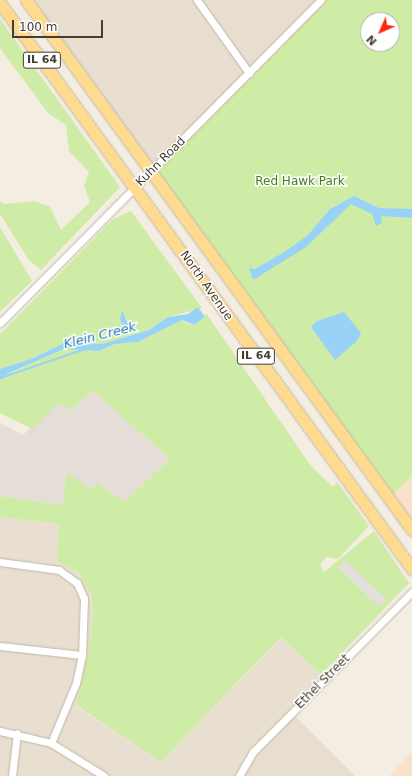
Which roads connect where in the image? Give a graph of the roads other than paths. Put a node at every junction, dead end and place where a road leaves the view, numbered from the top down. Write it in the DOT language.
graph roads {
  1 [pos="26,0"];
  2 [pos="197,0"];
  3 [pos="321,0"];
  4 [pos="0,2"];
  5 [pos="249,73"];
  6 [pos="151,172"];
  7 [pos="136,187"];
  8 [pos="0,323"];
  9 [pos="412,530"];
  10 [pos="0,562"];
  11 [pos="412,569"];
  12 [pos="412,592"];
  13 [pos="0,646"];
  14 [pos="82,655"];
  15 [pos="0,731"];
  16 [pos="17,733"];
  17 [pos="51,743"];
  18 [pos="12,776"];
  19 [pos="104,776"];
  20 [pos="239,776"];
  1 -- 6 [label="main road, North Avenue / IL 64"];
  2 -- 5 [label="street"];
  3 -- 5 [label="street, Kuhn Road"];
  4 -- 7 [label="main road, North Avenue / IL 64"];
  5 -- 6 [label="street, Kuhn Road"];
  6 -- 7 [label="street, Kuhn Road"];
  6 -- 9 [label="main road, North Avenue / IL 64"];
  7 -- 8 [label="street, Kuhn Road"];
  7 -- 11 [label="main road, North Avenue / IL 64"];
  10 -- 14 [label="street"];
  12 -- 20 [label="street, Ethel Street"];
  13 -- 14 [label="street"];
  14 -- 17 [label="street"];
  15 -- 16 [label="street"];
  16 -- 17 [label="street"];
  16 -- 18 [label="street"];
  17 -- 19 [label="street"];
}
